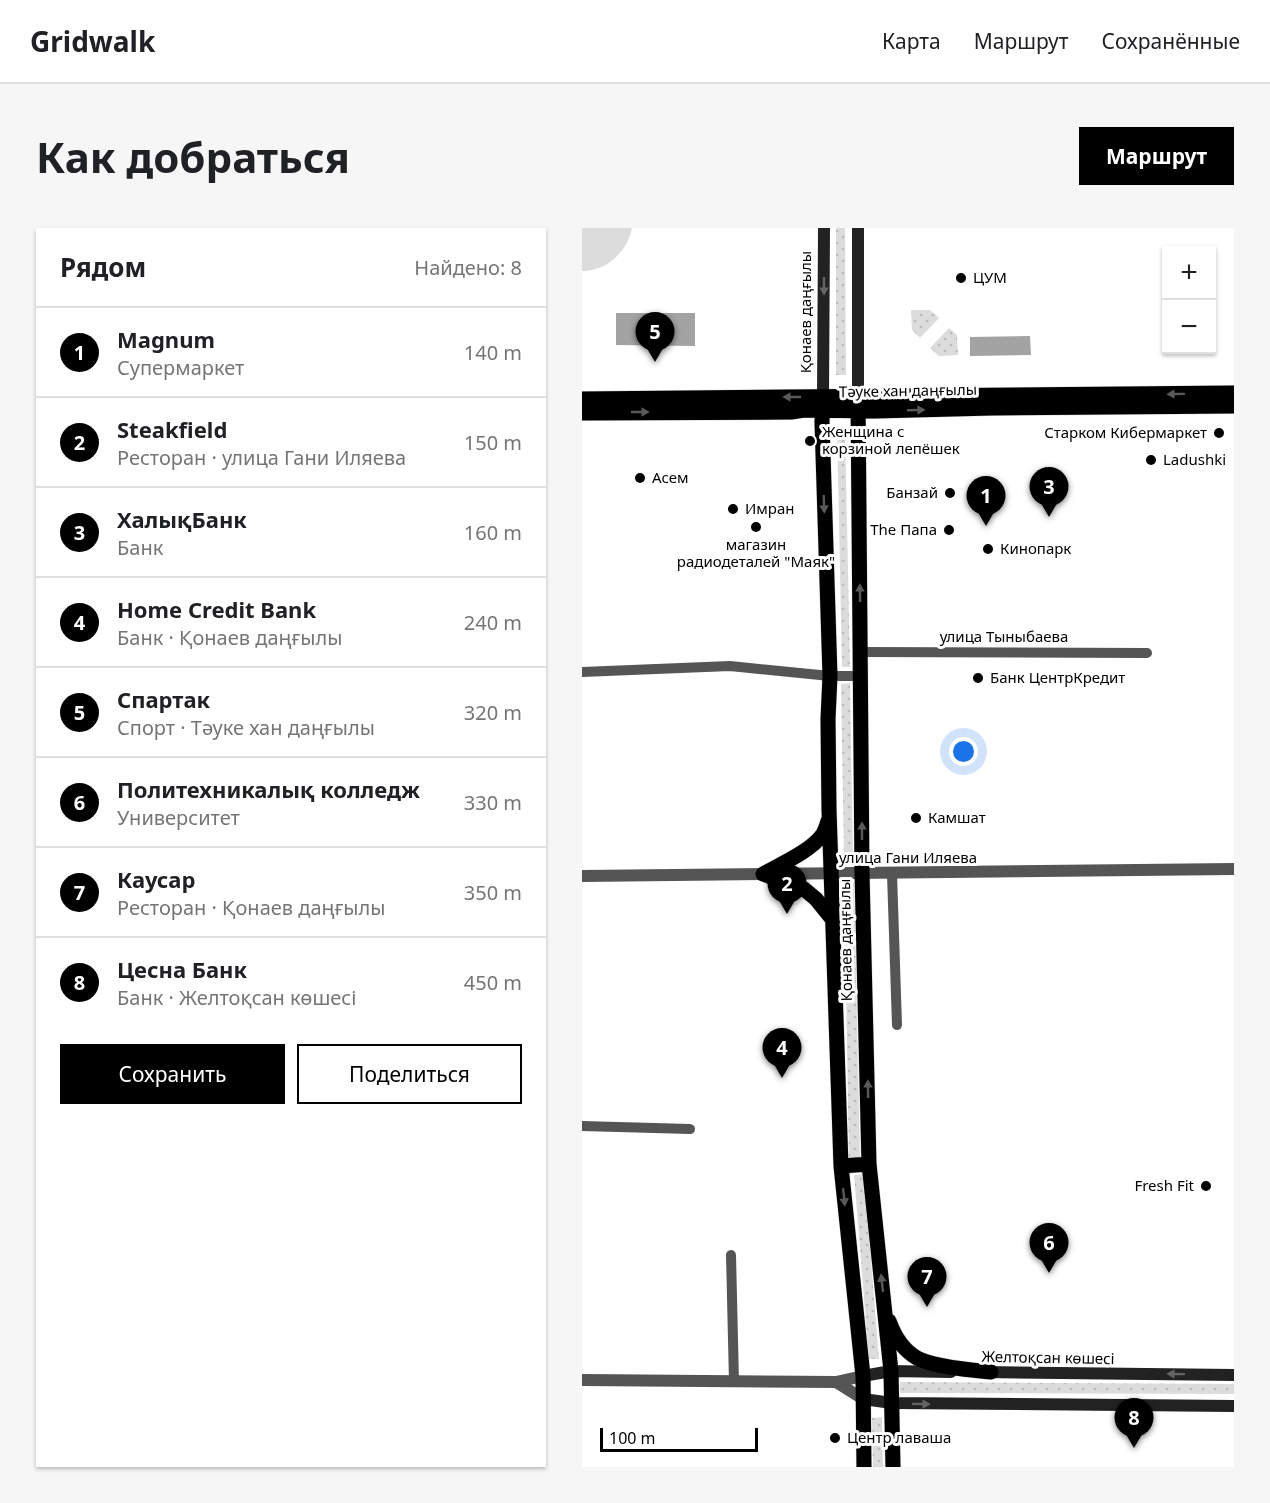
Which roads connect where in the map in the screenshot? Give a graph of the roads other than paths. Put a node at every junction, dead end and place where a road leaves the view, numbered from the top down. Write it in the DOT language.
graph roads {
  1 [pos="824,228"];
  2 [pos="858,228"];
  3 [pos="1234,393"];
  4 [pos="582,399"];
  5 [pos="823,403"];
  6 [pos="858,404"];
  7 [pos="1234,406"];
  8 [pos="790,412"];
  9 [pos="582,413"];
  10 [pos="823,445"];
  11 [pos="860,652"];
  12 [pos="1147,653"];
  13 [pos="582,672"];
  14 [pos="830,676"];
  15 [pos="861,676"];
  16 [pos="830,818"];
  17 [pos="1234,869"];
  18 [pos="832,873"];
  19 [pos="862,873"];
  20 [pos="763,874"];
  21 [pos="892,874"];
  22 [pos="582,876"];
  23 [pos="832,920"];
  24 [pos="897,1025"];
  25 [pos="582,1126"];
  26 [pos="690,1129"];
  27 [pos="869,1164"];
  28 [pos="841,1166"];
  29 [pos="731,1255"];
  30 [pos="884,1309"];
  31 [pos="891,1371"];
  32 [pos="991,1372"];
  33 [pos="1234,1375"];
  34 [pos="863,1376"];
  35 [pos="582,1380"];
  36 [pos="734,1382"];
  37 [pos="836,1382"];
  38 [pos="863,1399"];
  39 [pos="892,1404"];
  40 [pos="1234,1406"];
  41 [pos="864,1467"];
  42 [pos="893,1467"];
  1 -- 5 [label="main road, Қонаев даңғылы, one-way"];
  2 -- 6 [label="main road, Қонаев даңғылы"];
  3 -- 6 [label="main road, Тәуке хан даңғылы, one-way"];
  5 -- 4 [label="main road, Тәуке хан даңғылы, one-way"];
  5 -- 6 [label="main road, Тәуке хан даңғылы"];
  5 -- 8 [label="main road, Тәуке хан даңғылы"];
  5 -- 10 [label="main road"];
  6 -- 7 [label="main road, Тәуке хан даңғылы, one-way"];
  11 -- 6 [label="main road, Қонаев даңғылы, one-way"];
  9 -- 8 [label="main road, Тәуке хан даңғылы, one-way"];
  8 -- 10 [label="main road"];
  10 -- 14 [label="main road, Қонаев даңғылы, one-way"];
  11 -- 12 [label="street, улица Тыныбаева"];
  11 -- 15 [label="main road, Қонаев даңғылы"];
  13 -- 14 [label="street"];
  14 -- 15 [label="street"];
  14 -- 16 [label="main road, Қонаев даңғылы"];
  19 -- 15 [label="main road, Қонаев даңғылы, one-way"];
  16 -- 18 [label="main road, Қонаев даңғылы"];
  16 -- 20 [label="main road"];
  17 -- 21 [label="street, улица Гани Иляева"];
  18 -- 19 [label="street, улица Гани Иляева"];
  18 -- 20 [label="street, улица Гани Иляева"];
  18 -- 23 [label="main road, Қонаев даңғылы"];
  19 -- 21 [label="street, улица Гани Иляева"];
  27 -- 19 [label="main road, Қонаев даңғылы, one-way"];
  20 -- 22 [label="street, улица Гани Иляева"];
  20 -- 23 [label="main road"];
  21 -- 24 [label="street"];
  23 -- 28 [label="main road, Қонаев даңғылы"];
  25 -- 26 [label="street"];
  27 -- 28 [label="main road"];
  30 -- 27 [label="main road, Қонаев даңғылы, one-way"];
  28 -- 34 [label="main road, Қонаев даңғылы, one-way"];
  29 -- 36 [label="street"];
  30 -- 31 [label="main road, Қонаев даңғылы"];
  30 -- 32 [label="main road"];
  31 -- 32 [label="main road, Желтоқсан көшесі"];
  31 -- 34 [label="main road, Желтоқсан көшесі"];
  31 -- 39 [label="main road, Қонаев даңғылы"];
  33 -- 32 [label="main road, Желтоқсан көшесі, one-way"];
  34 -- 37 [label="street"];
  34 -- 38 [label="main road, Қонаев даңғылы"];
  35 -- 36 [label="street"];
  36 -- 37 [label="street"];
  37 -- 38 [label="street"];
  38 -- 39 [label="main road"];
  38 -- 41 [label="main road, Қонаев даңғылы"];
  39 -- 40 [label="main road, one-way"];
  39 -- 42 [label="main road, Қонаев даңғылы"];
}
